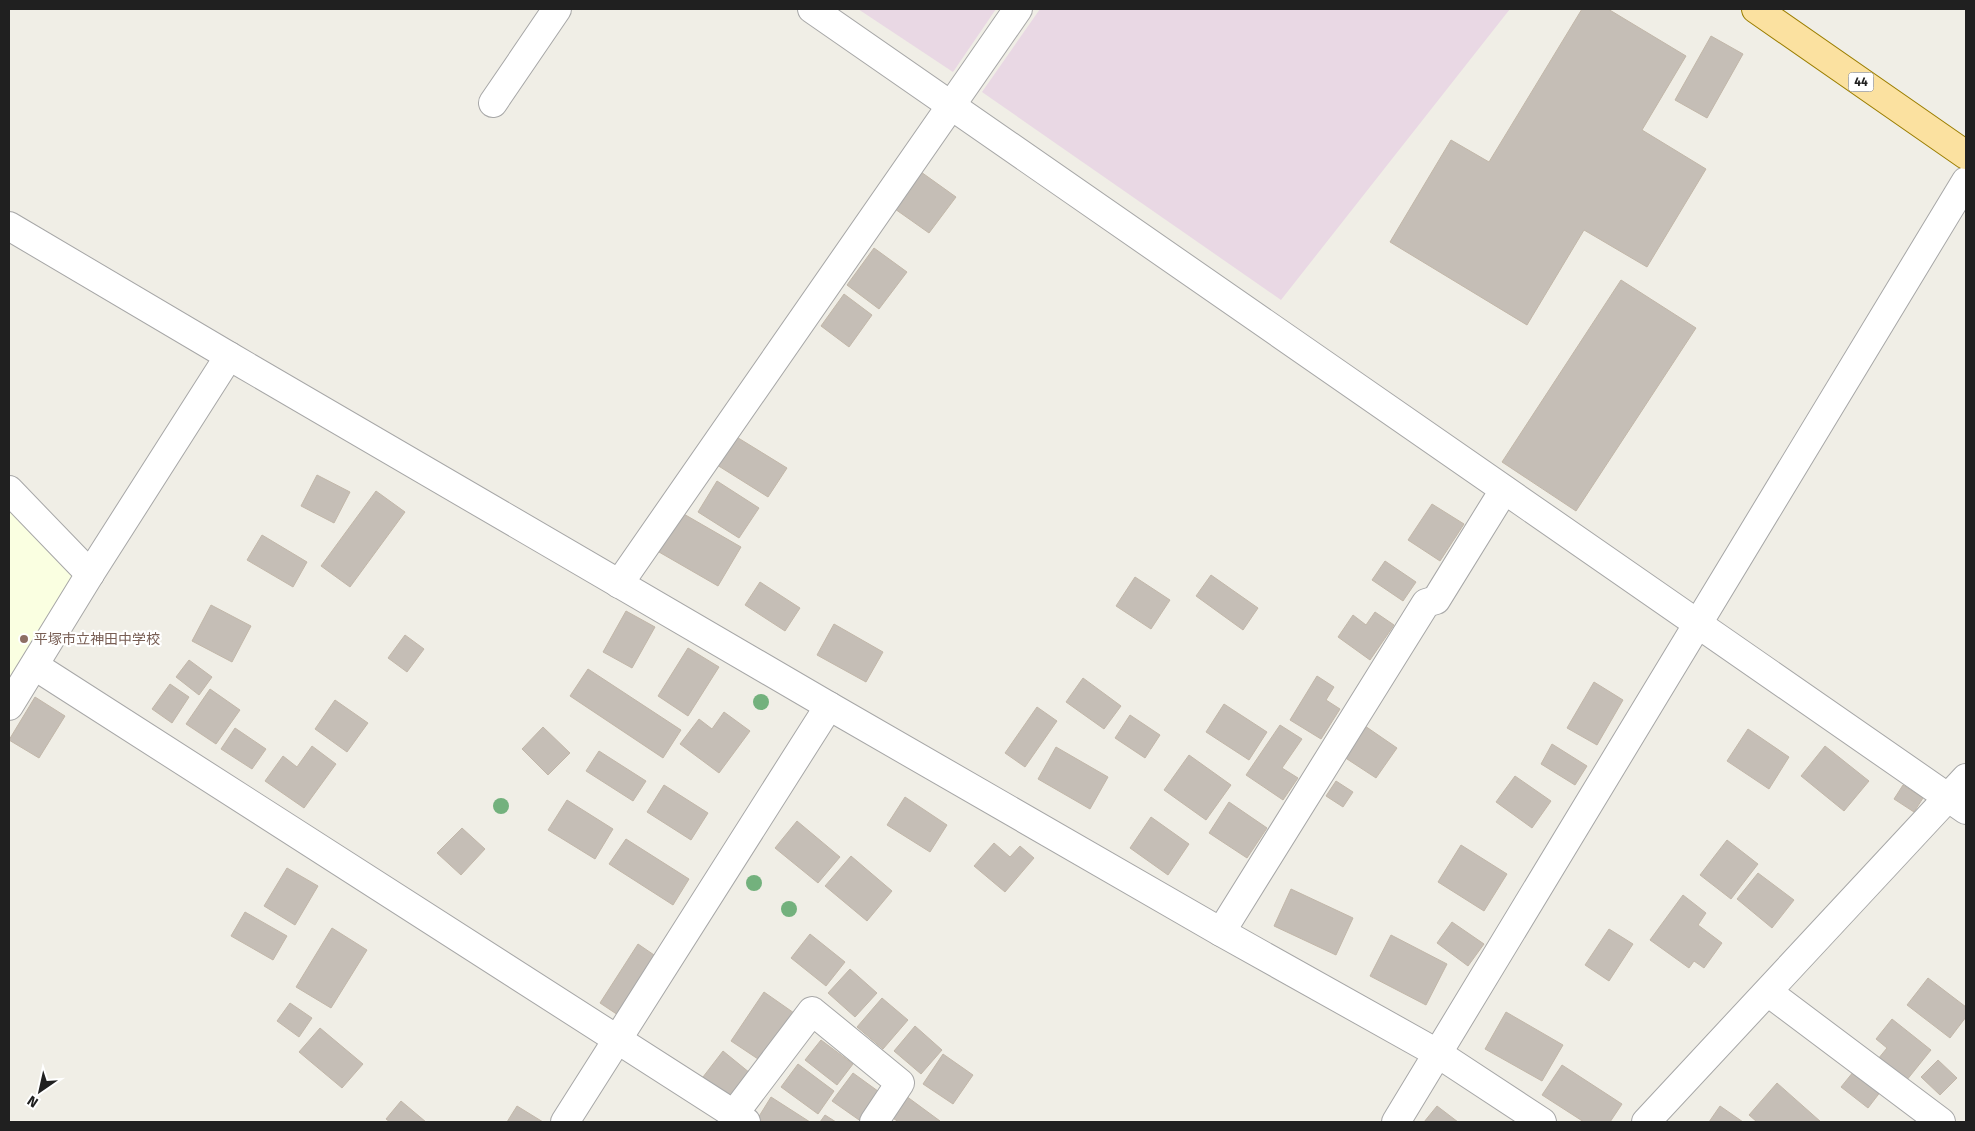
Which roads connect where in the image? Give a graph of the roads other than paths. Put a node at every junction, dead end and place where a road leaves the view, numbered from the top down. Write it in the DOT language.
graph roads {
  1 [pos="557,9"];
  2 [pos="812,9"];
  3 [pos="1018,9"];
  4 [pos="1756,9"];
  5 [pos="493,103"];
  6 [pos="951,107"];
  7 [pos="1966,155"];
  8 [pos="1966,181"];
  9 [pos="9,226"];
  10 [pos="229,356"];
  11 [pos="9,490"];
  12 [pos="1504,490"];
  13 [pos="90,574"];
  14 [pos="619,584"];
  15 [pos="1697,624"];
  16 [pos="35,666"];
  17 [pos="9,706"];
  18 [pos="829,706"];
  19 [pos="1961,795"];
  20 [pos="1221,932"];
  21 [pos="1768,992"];
  22 [pos="619,1040"];
  23 [pos="1437,1053"];
  24 [pos="740,1118"];
  25 [pos="565,1122"];
  26 [pos="874,1122"];
  27 [pos="1396,1122"];
  28 [pos="1542,1122"];
  29 [pos="1646,1122"];
  30 [pos="1941,1122"];
  1 -- 5 [label="street"];
  2 -- 6 [label="street"];
  3 -- 6 [label="street"];
  4 -- 7 [label="main road, 44"];
  6 -- 12 [label="street"];
  6 -- 14 [label="street"];
  8 -- 15 [label="street"];
  9 -- 10 [label="street"];
  10 -- 13 [label="street"];
  10 -- 14 [label="street"];
  11 -- 13 [label="street"];
  12 -- 15 [label="street"];
  12 -- 20 [label="street"];
  13 -- 16 [label="street"];
  14 -- 18 [label="street"];
  15 -- 19 [label="street"];
  15 -- 23 [label="street"];
  16 -- 17 [label="street"];
  16 -- 22 [label="street"];
  18 -- 20 [label="street"];
  18 -- 22 [label="street"];
  19 -- 21 [label="street"];
  20 -- 23 [label="street"];
  21 -- 29 [label="street"];
  21 -- 30 [label="street"];
  22 -- 24 [label="street"];
  22 -- 25 [label="street"];
  23 -- 27 [label="street"];
  23 -- 28 [label="street"];
  24 -- 26 [label="street"];
}
